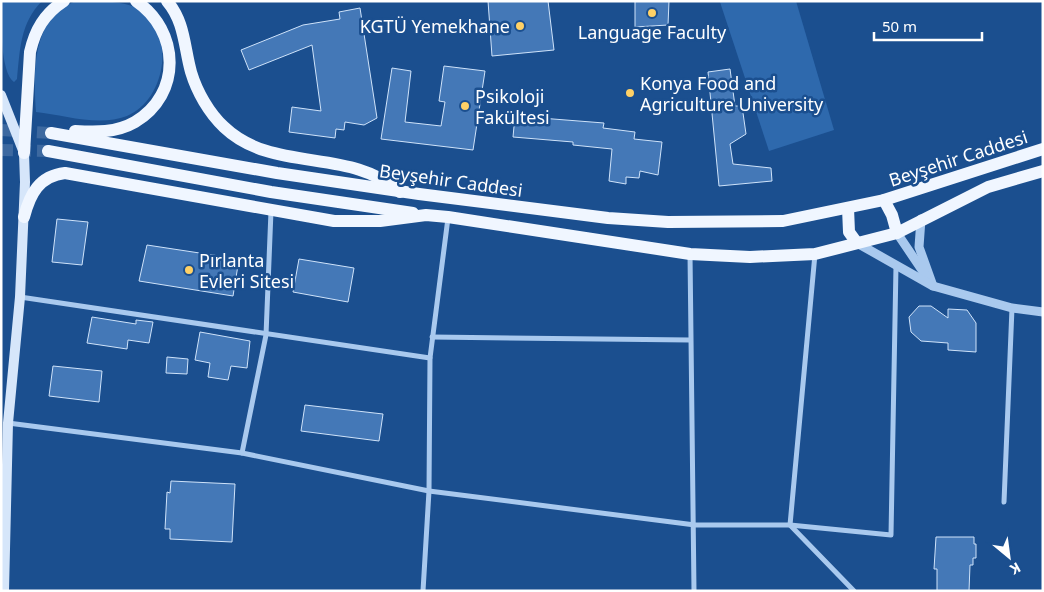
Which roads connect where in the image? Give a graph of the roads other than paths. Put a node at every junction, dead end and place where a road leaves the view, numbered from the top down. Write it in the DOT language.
graph roads {
  1 [pos="64,1"];
  2 [pos="136,1"];
  3 [pos="166,1"];
  4 [pos="1,95"];
  5 [pos="1043,148"];
  6 [pos="48,151"];
  7 [pos="24,153"];
  8 [pos="1043,171"];
  9 [pos="400,192"];
  10 [pos="884,200"];
  11 [pos="848,208"];
  12 [pos="271,211"];
  13 [pos="426,215"];
  14 [pos="24,217"];
  15 [pos="448,217"];
  16 [pos="921,219"];
  17 [pos="897,233"];
  18 [pos="857,243"];
  19 [pos="690,254"];
  20 [pos="815,254"];
  21 [pos="896,266"];
  22 [pos="933,286"];
  23 [pos="20,297"];
  24 [pos="1012,308"];
  25 [pos="1043,312"];
  26 [pos="266,335"];
  27 [pos="432,336"];
  28 [pos="690,340"];
  29 [pos="430,358"];
  30 [pos="8,422"];
  31 [pos="242,453"];
  32 [pos="429,491"];
  33 [pos="1004,502"];
  34 [pos="695,525"];
  35 [pos="790,525"];
  36 [pos="4,591"];
  37 [pos="423,591"];
  38 [pos="694,591"];
  39 [pos="854,591"];
  1 -- 7 [label="main road"];
  2 -- 9 [label="main road, Beyşehir Caddesi"];
  3 -- 9 [label="main road"];
  4 -- 7 [label="main road"];
  5 -- 10 [label="main road, Beyşehir Caddesi"];
  6 -- 13 [label="main road"];
  7 -- 14 [label="main road"];
  8 -- 16 [label="main road, Beyşehir Caddesi"];
  9 -- 11 [label="main road, Beyşehir Caddesi"];
  10 -- 11 [label="main road, Beyşehir Caddesi"];
  10 -- 17 [label="main road"];
  11 -- 18 [label="main road"];
  12 -- 13 [label="main road"];
  12 -- 14 [label="main road"];
  12 -- 26 [label="street"];
  13 -- 15 [label="main road, Beyşehir Caddesi"];
  14 -- 23 [label="main road"];
  15 -- 19 [label="main road, Beyşehir Caddesi"];
  15 -- 27 [label="street"];
  16 -- 17 [label="main road, Beyşehir Caddesi"];
  16 -- 22 [label="street"];
  17 -- 18 [label="main road, Beyşehir Caddesi"];
  17 -- 22 [label="street"];
  18 -- 20 [label="main road, Beyşehir Caddesi"];
  18 -- 21 [label="street"];
  19 -- 20 [label="main road, Beyşehir Caddesi"];
  19 -- 28 [label="street"];
  20 -- 35 [label="street"];
  21 -- 22 [label="street"];
  21 -- 35 [label="street"];
  22 -- 24 [label="street"];
  23 -- 26 [label="street"];
  23 -- 30 [label="main road"];
  24 -- 25 [label="street"];
  24 -- 33 [label="street"];
  26 -- 29 [label="street"];
  26 -- 31 [label="street"];
  27 -- 28 [label="street"];
  27 -- 29 [label="street"];
  28 -- 34 [label="street"];
  29 -- 32 [label="street"];
  30 -- 31 [label="street"];
  30 -- 36 [label="main road"];
  31 -- 32 [label="street"];
  32 -- 34 [label="street"];
  32 -- 37 [label="street"];
  34 -- 35 [label="street"];
  34 -- 38 [label="street"];
  35 -- 39 [label="street"];
}
